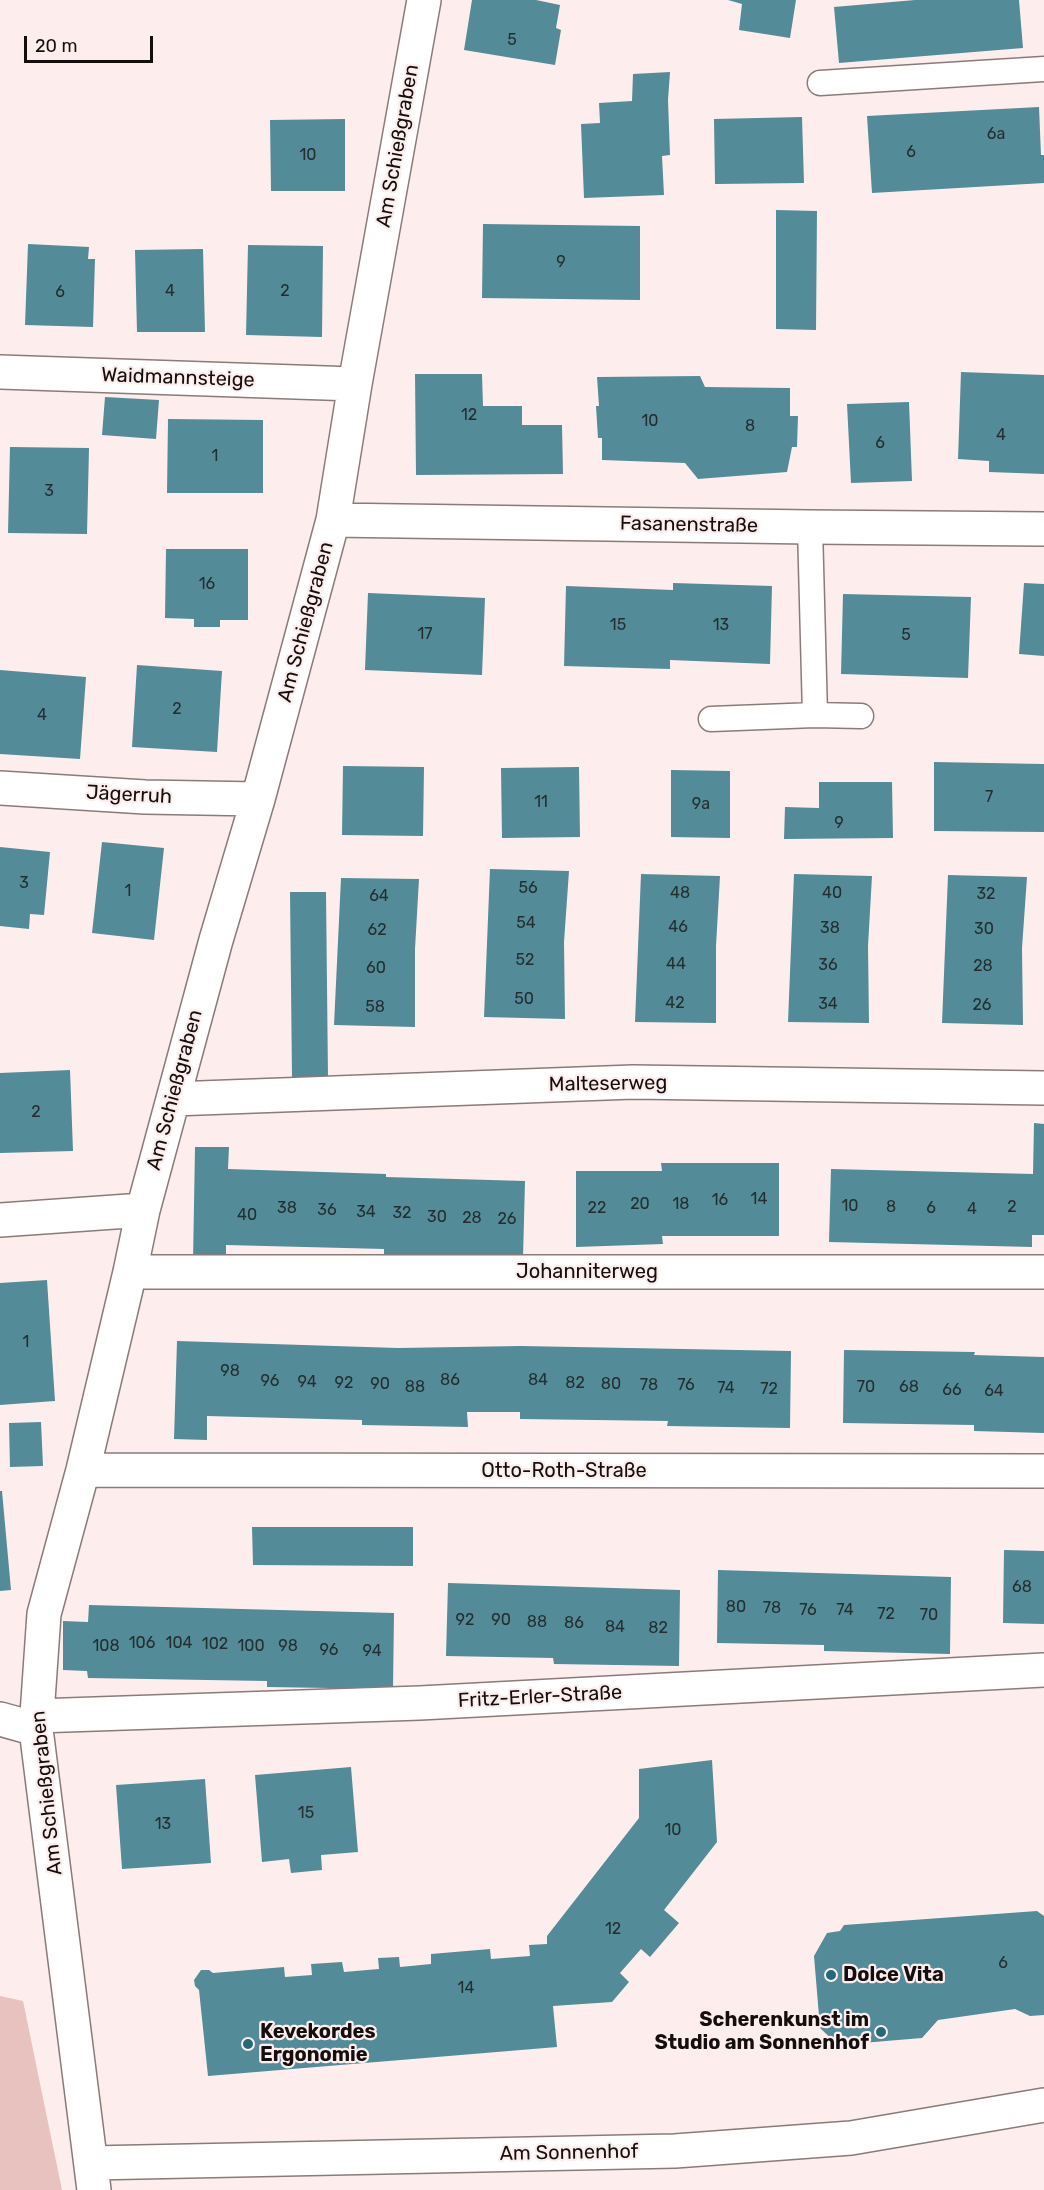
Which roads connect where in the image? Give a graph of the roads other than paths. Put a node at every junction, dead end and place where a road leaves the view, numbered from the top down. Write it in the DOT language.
graph roads {
  1 [pos="424,0"];
  2 [pos="1044,69"];
  3 [pos="820,83"];
  4 [pos="0,372"];
  5 [pos="356,384"];
  6 [pos="333,520"];
  7 [pos="810,527"];
  8 [pos="1044,529"];
  9 [pos="815,715"];
  10 [pos="861,716"];
  11 [pos="711,719"];
  12 [pos="0,788"];
  13 [pos="258,800"];
  14 [pos="1044,1088"];
  15 [pos="173,1099"];
  16 [pos="143,1210"];
  17 [pos="0,1220"];
  18 [pos="130,1272"];
  19 [pos="1044,1272"];
  20 [pos="83,1470"];
  21 [pos="1044,1471"];
  22 [pos="1044,1670"];
  23 [pos="0,1719"];
  24 [pos="36,1722"];
  25 [pos="1044,2105"];
  26 [pos="92,2177"];
  1 -- 5 [label="street, Am Schießgraben"];
  2 -- 3 [label="lane"];
  4 -- 5 [label="street, Waidmannsteige"];
  5 -- 6 [label="street, Am Schießgraben"];
  6 -- 7 [label="street, Fasanenstraße"];
  6 -- 13 [label="street, Am Schießgraben"];
  7 -- 8 [label="street, Fasanenstraße"];
  7 -- 9 [label="lane"];
  9 -- 10 [label="lane"];
  9 -- 11 [label="lane"];
  12 -- 13 [label="street, Jägerruh"];
  13 -- 15 [label="street, Am Schießgraben"];
  14 -- 15 [label="street, Malteserweg"];
  15 -- 16 [label="street, Am Schießgraben"];
  16 -- 17 [label="street"];
  16 -- 18 [label="street, Am Schießgraben"];
  18 -- 19 [label="street, Johanniterweg"];
  18 -- 20 [label="street, Am Schießgraben"];
  20 -- 21 [label="street, Otto-Roth-Straße"];
  20 -- 24 [label="street, Am Schießgraben"];
  22 -- 24 [label="street, Fritz-Erler-Straße"];
  23 -- 24 [label="street, Fritz-Erler-Straße"];
  24 -- 26 [label="street, Am Schießgraben"];
  25 -- 26 [label="street, Am Sonnenhof"];
}
